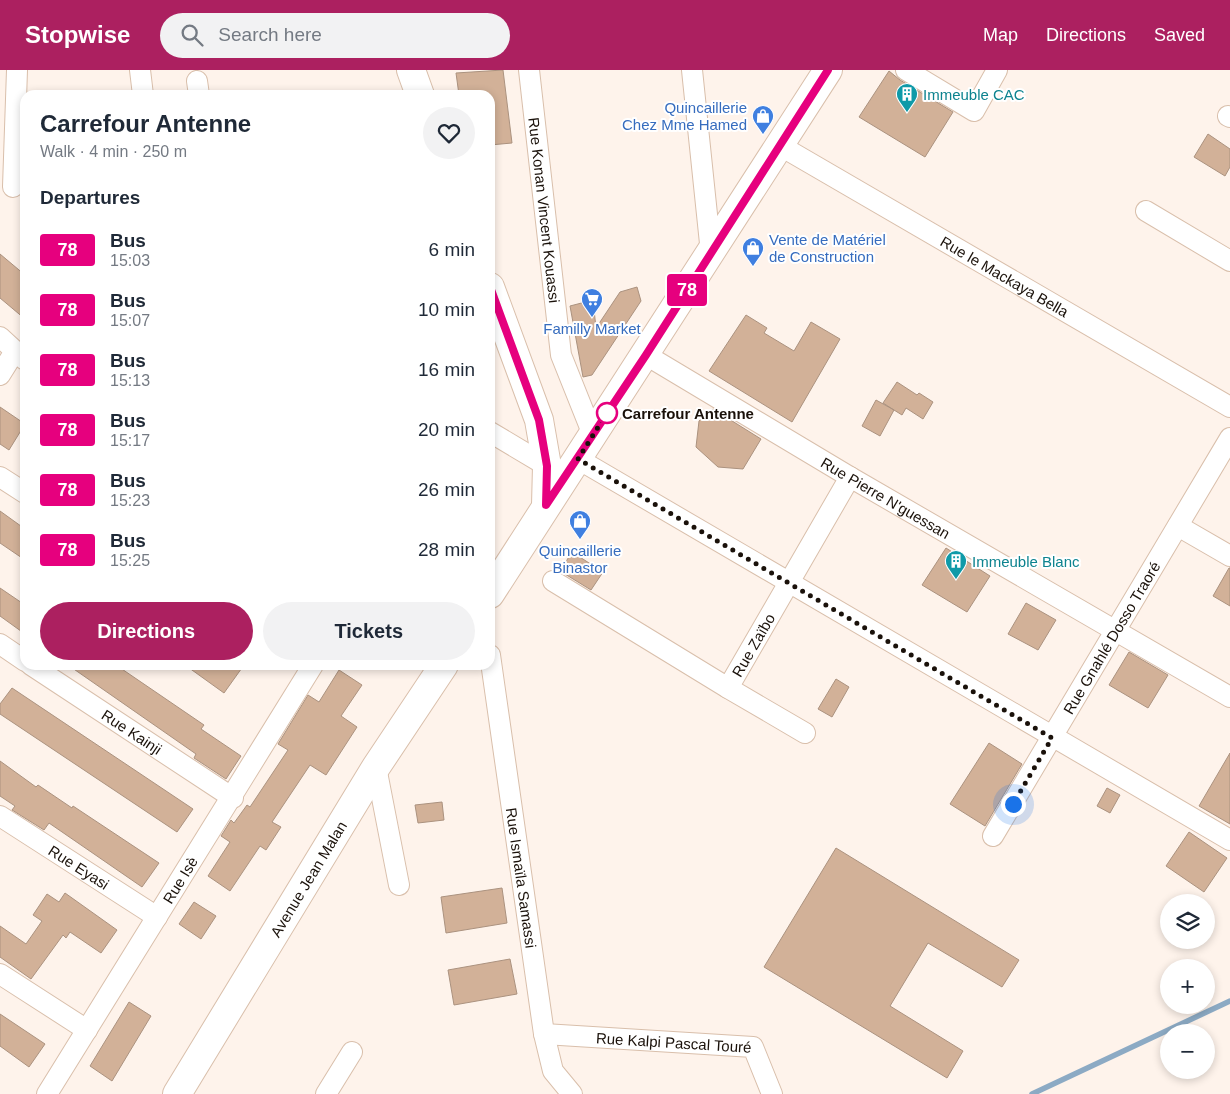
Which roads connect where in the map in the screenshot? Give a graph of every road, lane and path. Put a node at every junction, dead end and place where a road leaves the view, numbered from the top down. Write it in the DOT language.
graph roads {
  1 [pos="17,70"];
  2 [pos="140,70"];
  3 [pos="411,70"];
  4 [pos="529,70"];
  5 [pos="692,70"];
  6 [pos="828,70"];
  7 [pos="906,70"];
  8 [pos="998,70"];
  9 [pos="142,90"];
  10 [pos="418,90"];
  11 [pos="779,145"];
  12 [pos="13,187"];
  13 [pos="1146,211"];
  14 [pos="711,253"];
  15 [pos="1230,261"];
  16 [pos="495,300"];
  17 [pos="0,337"];
  18 [pos="20,355"];
  19 [pos="646,355"];
  20 [pos="0,375"];
  21 [pos="1230,408"];
  22 [pos="495,435"];
  23 [pos="593,435"];
  24 [pos="1230,438"];
  25 [pos="578,459"];
  26 [pos="547,466"];
  27 [pos="0,477"];
  28 [pos="850,477"];
  29 [pos="20,490"];
  30 [pos="546,505"];
  31 [pos="1178,526"];
  32 [pos="1230,556"];
  33 [pos="553,581"];
  34 [pos="788,583"];
  35 [pos="495,586"];
  36 [pos="1116,629"];
  37 [pos="0,644"];
  38 [pos="20,658"];
  39 [pos="39,670"];
  40 [pos="303,670"];
  41 [pos="441,670"];
  42 [pos="492,670"];
  43 [pos="728,688"];
  44 [pos="1230,697"];
  45 [pos="805,733"];
  46 [pos="1052,738"];
  47 [pos="376,768"];
  48 [pos="232,798"];
  49 [pos="0,816"];
  50 [pos="993,836"];
  51 [pos="1230,840"];
  52 [pos="400,885"];
  53 [pos="157,917"];
  54 [pos="0,974"];
  55 [pos="87,1030"];
  56 [pos="544,1034"];
  57 [pos="352,1052"];
  58 [pos="47,1094"];
  59 [pos="177,1094"];
  60 [pos="326,1094"];
  61 [pos="572,1094"];
  62 [pos="772,1094"];
  1 -- 12 [label="street"];
  2 -- 9 [label="street"];
  3 -- 10 [label="main road"];
  4 -- 23 [label="street, Rue Konan Vincent Kouassi"];
  5 -- 14 [label="street"];
  6 -- 11 [label="main road"];
  7 -- 8 [label="street"];
  11 -- 14 [label="main road"];
  11 -- 21 [label="street, Rue le Mackaya Bella"];
  13 -- 15 [label="street"];
  14 -- 19 [label="main road"];
  16 -- 26 [label="main road"];
  17 -- 18 [label="street"];
  18 -- 20 [label="street"];
  19 -- 23 [label="main road"];
  19 -- 28 [label="street, Rue Pierre N'guessan"];
  22 -- 26 [label="street"];
  23 -- 25 [label="main road"];
  24 -- 31 [label="street, Rue Gnahlé Dosso Traoré"];
  25 -- 30 [label="main road"];
  25 -- 34 [label="street"];
  26 -- 30 [label="main road"];
  27 -- 29 [label="street"];
  28 -- 34 [label="street, Rue Zaïbo"];
  28 -- 36 [label="street, Rue Pierre N'guessan"];
  30 -- 35 [label="main road"];
  31 -- 32 [label="street"];
  31 -- 36 [label="street, Rue Gnahlé Dosso Traoré"];
  33 -- 43 [label="street, Rue Zaïbo"];
  34 -- 43 [label="street, Rue Zaïbo"];
  34 -- 46 [label="street"];
  36 -- 44 [label="street, Rue Pierre N'guessan"];
  36 -- 46 [label="street, Rue Gnahlé Dosso Traoré"];
  37 -- 38 [label="street"];
  39 -- 48 [label="street, Rue Kainji"];
  40 -- 48 [label="street, Rue Isè"];
  41 -- 47 [label="main road, Avenue Jean Malan"];
  42 -- 56 [label="street, Rue Ismaïla Samassi"];
  43 -- 45 [label="street"];
  46 -- 50 [label="street, Rue Gnahlé Dosso Traoré"];
  46 -- 51 [label="street"];
  47 -- 52 [label="street"];
  47 -- 59 [label="main road, Avenue Jean Malan"];
  48 -- 53 [label="street, Rue Isè"];
  49 -- 53 [label="street, Rue Eyasi"];
  53 -- 55 [label="street, Rue Isè"];
  54 -- 55 [label="street"];
  55 -- 58 [label="street, Rue Isè"];
  56 -- 61 [label="street, Rue Ismaïla Samassi"];
  56 -- 62 [label="street, Rue Kalpi Pascal Touré"];
  57 -- 60 [label="street"];
}
